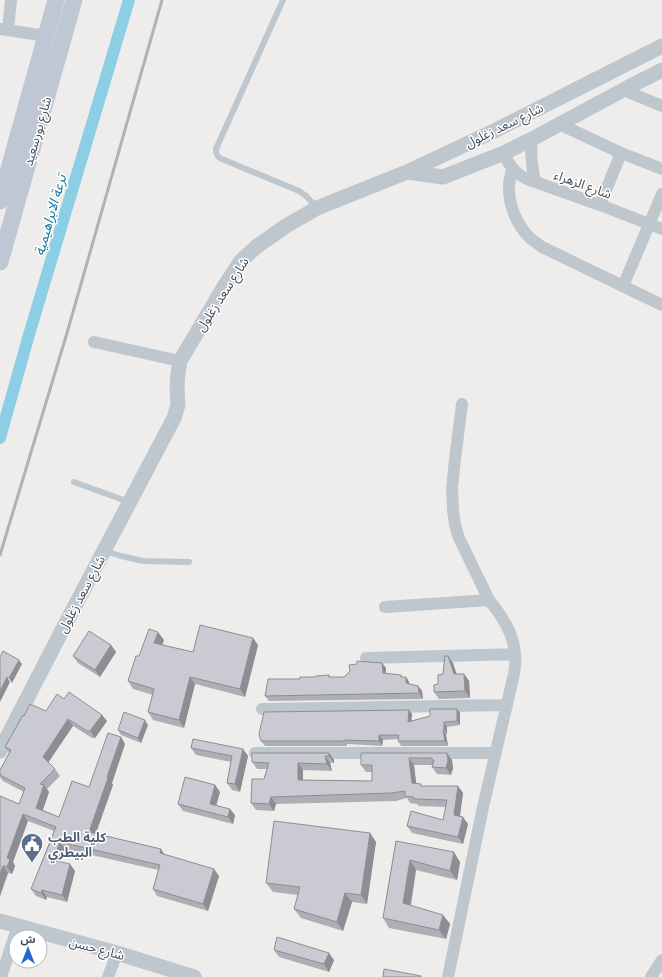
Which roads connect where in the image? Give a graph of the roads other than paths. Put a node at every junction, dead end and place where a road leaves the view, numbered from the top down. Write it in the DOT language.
graph roads {
  1 [pos="11,0"];
  2 [pos="56,0"];
  3 [pos="74,0"];
  4 [pos="283,0"];
  5 [pos="4,29"];
  6 [pos="46,36"];
  7 [pos="662,46"];
  8 [pos="662,70"];
  9 [pos="623,90"];
  10 [pos="574,91"];
  11 [pos="551,103"];
  12 [pos="662,106"];
  13 [pos="586,110"];
  14 [pos="559,124"];
  15 [pos="532,139"];
  16 [pos="504,153"];
  17 [pos="621,153"];
  18 [pos="512,169"];
  19 [pos="662,169"];
  20 [pos="407,172"];
  21 [pos="535,182"];
  22 [pos="662,194"];
  23 [pos="0,201"];
  24 [pos="600,205"];
  25 [pos="317,208"];
  26 [pos="649,224"];
  27 [pos="662,229"];
  28 [pos="0,262"];
  29 [pos="623,286"];
  30 [pos="662,306"];
  31 [pos="94,342"];
  32 [pos="180,361"];
  33 [pos="462,404"];
  34 [pos="74,482"];
  35 [pos="130,502"];
  36 [pos="105,551"];
  37 [pos="189,562"];
  38 [pos="489,600"];
  39 [pos="385,607"];
  40 [pos="515,654"];
  41 [pos="366,658"];
  42 [pos="507,705"];
  43 [pos="262,709"];
  44 [pos="0,751"];
  45 [pos="255,753"];
  46 [pos="496,753"];
  47 [pos="0,921"];
  48 [pos="18,926"];
  49 [pos="117,953"];
  50 [pos="662,961"];
  51 [pos="2,977"];
  52 [pos="108,977"];
  53 [pos="194,977"];
  54 [pos="448,977"];
  55 [pos="651,977"];
  1 -- 5 [label="street"];
  2 -- 6 [label="main road, شارع بورسعيد"];
  3 -- 28 [label="main road, شارع بورسعيد"];
  4 -- 25 [label="lane"];
  5 -- 6 [label="street"];
  6 -- 23 [label="main road, شارع بورسعيد"];
  7 -- 10 [label="street, شارع سعد زغلول"];
  8 -- 9 [label="street, شارع سعد زغلول"];
  9 -- 12 [label="street"];
  9 -- 13 [label="street, شارع سعد زغلول"];
  10 -- 11 [label="street, شارع سعد زغلول"];
  10 -- 13 [label="street"];
  11 -- 14 [label="street"];
  11 -- 20 [label="street, شارع سعد زغلول"];
  13 -- 14 [label="street, شارع سعد زغلول"];
  14 -- 15 [label="street, شارع سعد زغلول"];
  14 -- 17 [label="street"];
  15 -- 16 [label="street, شارع سعد زغلول"];
  15 -- 21 [label="street"];
  16 -- 18 [label="street"];
  16 -- 20 [label="street, شارع سعد زغلول"];
  17 -- 19 [label="street"];
  17 -- 24 [label="street"];
  18 -- 21 [label="street, شارع الزهراء"];
  18 -- 29 [label="street"];
  20 -- 25 [label="street, شارع سعد زغلول"];
  21 -- 24 [label="street, شارع الزهراء"];
  22 -- 26 [label="street"];
  24 -- 26 [label="street, شارع الزهراء"];
  25 -- 32 [label="street, شارع سعد زغلول"];
  26 -- 27 [label="street, شارع الزهراء"];
  26 -- 29 [label="street"];
  29 -- 30 [label="street"];
  31 -- 32 [label="street"];
  32 -- 35 [label="street, شارع سعد زغلول"];
  33 -- 38 [label="street"];
  34 -- 35 [label="lane"];
  35 -- 36 [label="street, شارع سعد زغلول"];
  36 -- 37 [label="lane"];
  36 -- 44 [label="street, شارع سعد زغلول"];
  38 -- 39 [label="street"];
  38 -- 40 [label="street"];
  40 -- 41 [label="street"];
  40 -- 42 [label="street"];
  42 -- 43 [label="street"];
  42 -- 46 [label="street"];
  45 -- 46 [label="street"];
  46 -- 54 [label="street"];
  47 -- 48 [label="street, شارع حسن"];
  48 -- 49 [label="street, شارع حسن"];
  48 -- 51 [label="street"];
  49 -- 52 [label="street"];
  49 -- 53 [label="street, شارع حسن"];
  50 -- 55 [label="street"];
}
